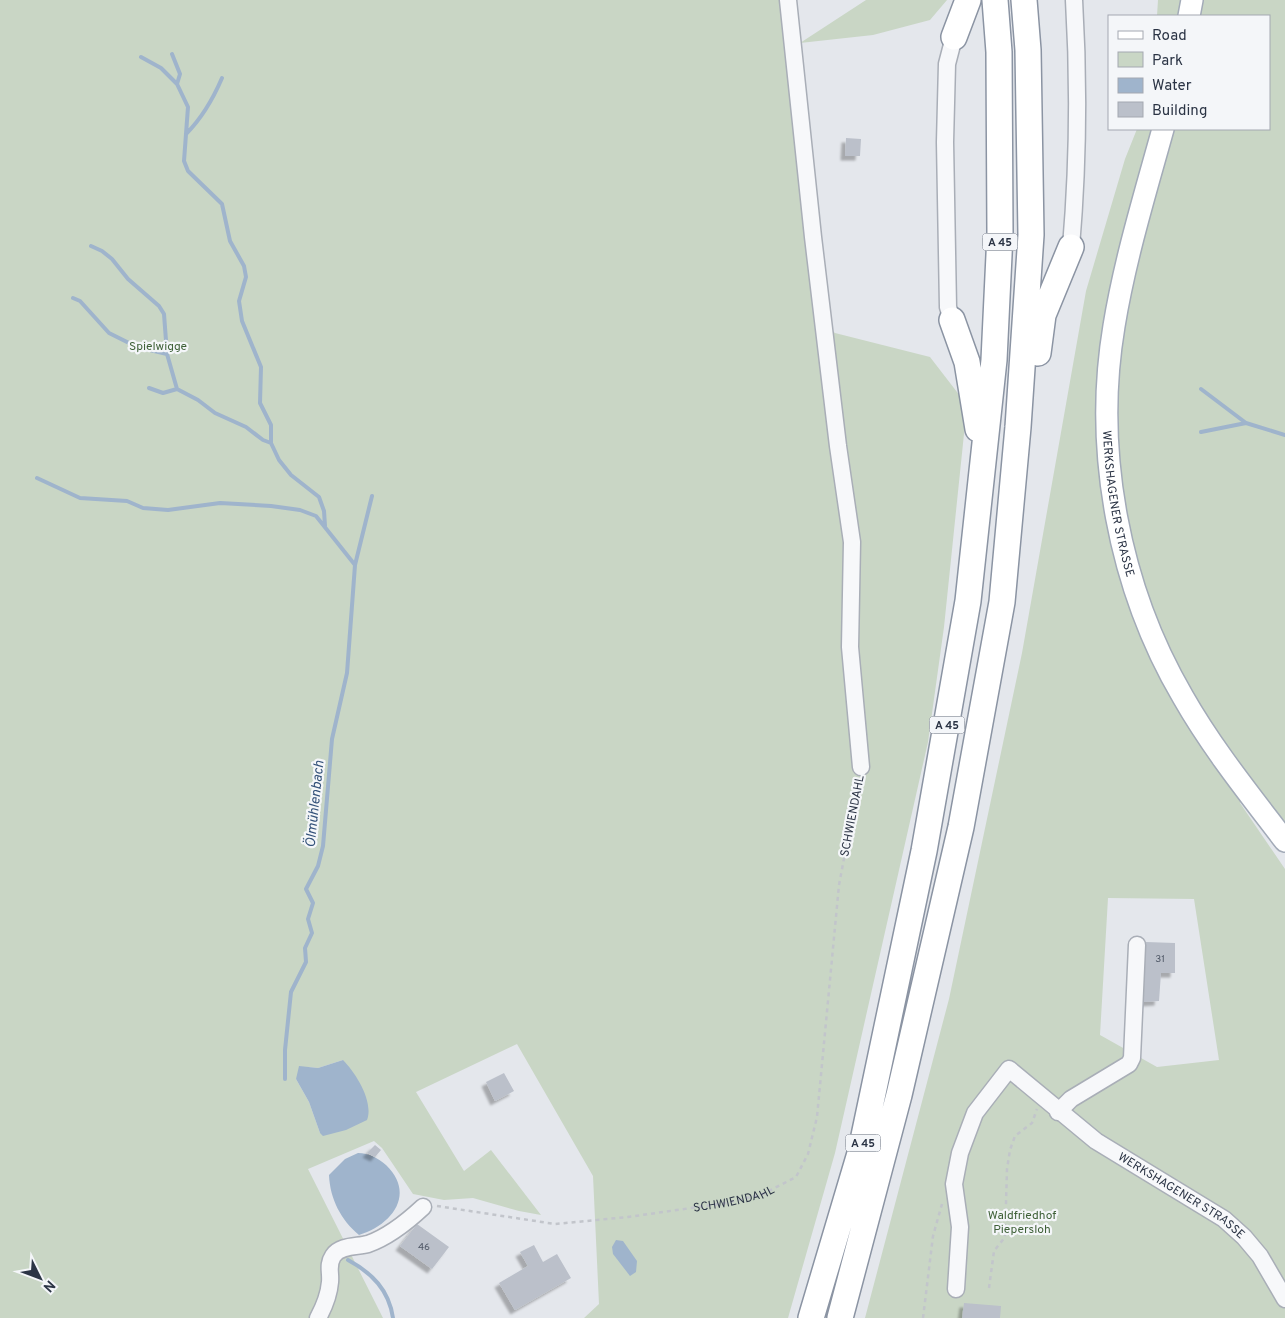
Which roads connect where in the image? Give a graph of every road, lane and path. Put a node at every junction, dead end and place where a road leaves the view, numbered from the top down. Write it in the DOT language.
graph roads {
  1 [pos="788,0"];
  2 [pos="968,0"];
  3 [pos="996,0"];
  4 [pos="1024,0"];
  5 [pos="1074,0"];
  6 [pos="1192,0"];
  7 [pos="1190,15"];
  8 [pos="954,37"];
  9 [pos="1163,130"];
  10 [pos="1071,247"];
  11 [pos="952,320"];
  12 [pos="1018,427"];
  13 [pos="982,483"];
  14 [pos="861,768"];
  15 [pos="1285,841"];
  16 [pos="1137,945"];
  17 [pos="1041,1097"];
  18 [pos="1058,1112"];
  19 [pos="942,1202"];
  20 [pos="423,1207"];
  21 [pos="989,1288"];
  22 [pos="956,1289"];
  23 [pos="1285,1299"];
  24 [pos="318,1318"];
  25 [pos="811,1318"];
  26 [pos="840,1318"];
  27 [pos="923,1318"];
  1 -- 14 [label="lane"];
  2 -- 8 [label="highway"];
  3 -- 13 [label="highway, A 45"];
  4 -- 12 [label="highway, A 45"];
  5 -- 10 [label="lane"];
  6 -- 7 [label="main road"];
  8 -- 11 [label="lane"];
  9 -- 15 [label="main road, WERKSHAGENER STRASSE"];
  10 -- 12 [label="highway"];
  11 -- 13 [label="highway"];
  12 -- 26 [label="highway, A 45"];
  13 -- 25 [label="highway, A 45"];
  14 -- 20 [label="path, SCHWIENDAHL"];
  16 -- 18 [label="lane"];
  17 -- 18 [label="lane, WERKSHAGENER STRASSE"];
  17 -- 21 [label="path"];
  17 -- 22 [label="lane, WERKSHAGENER STRASSE"];
  18 -- 23 [label="lane, WERKSHAGENER STRASSE"];
  19 -- 27 [label="path"];
  20 -- 24 [label="lane"];
}
